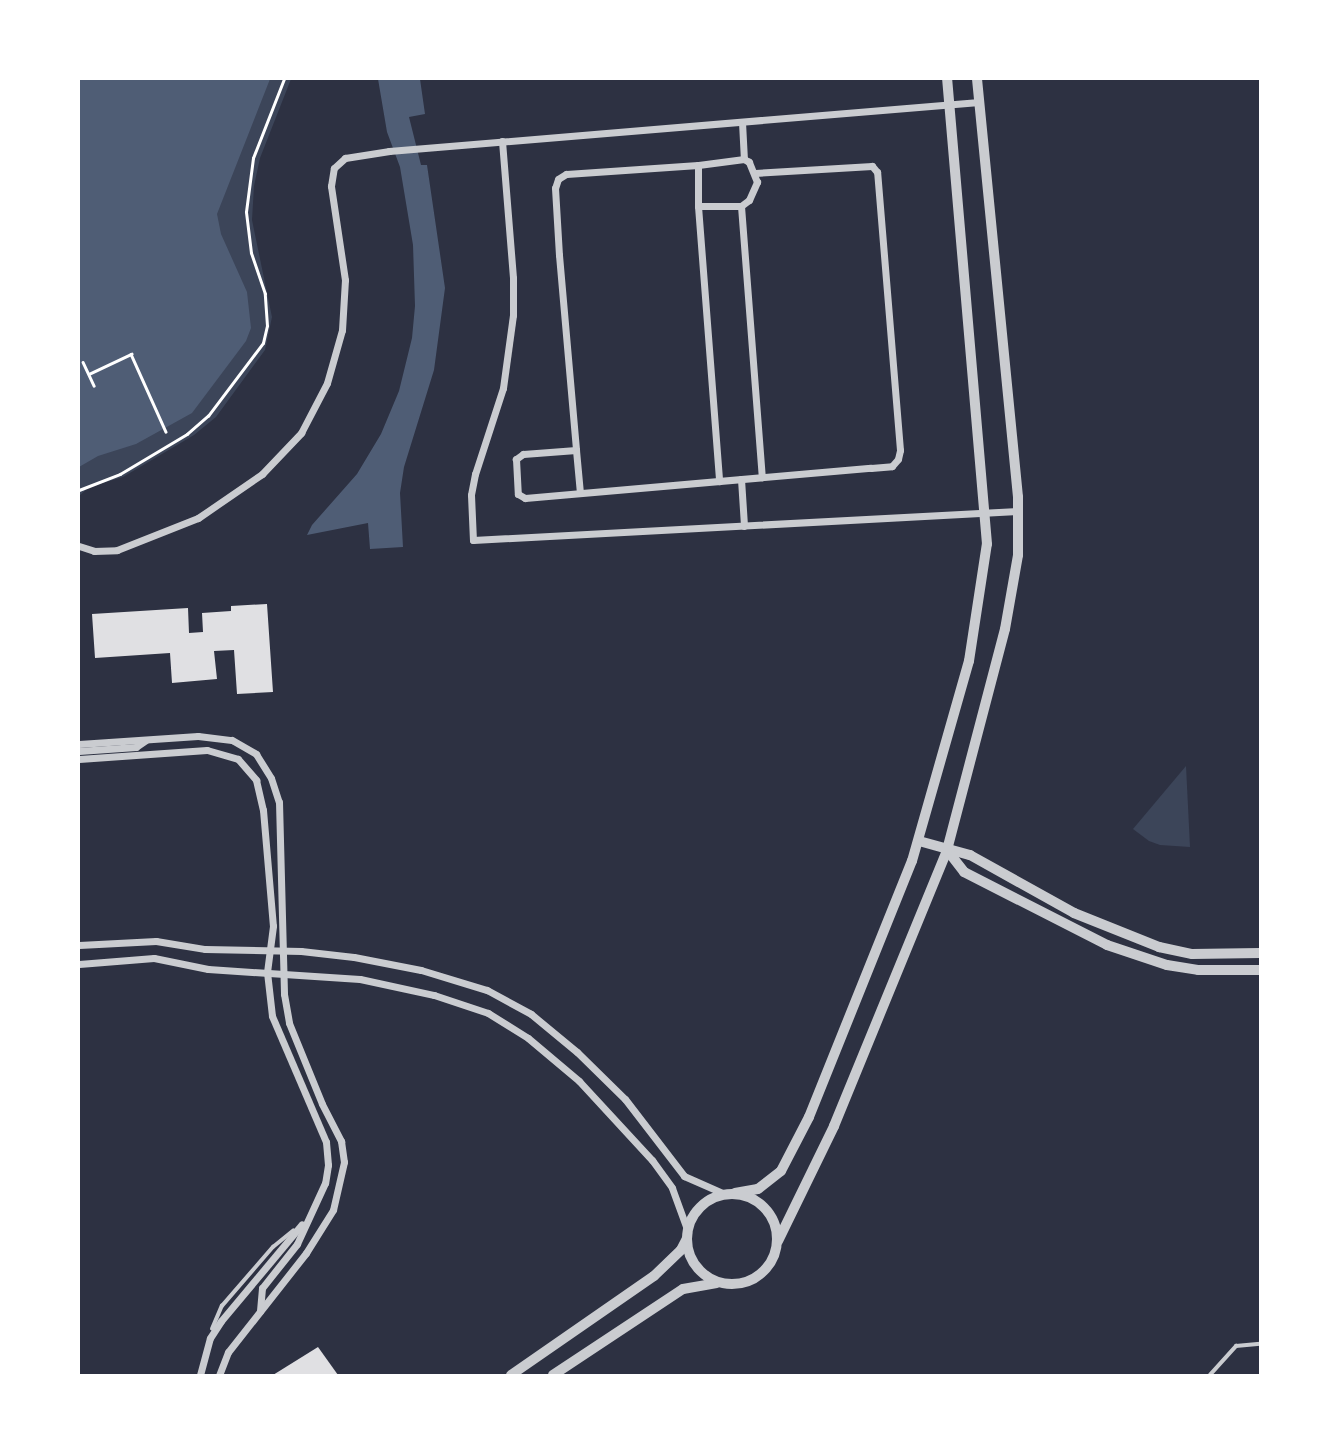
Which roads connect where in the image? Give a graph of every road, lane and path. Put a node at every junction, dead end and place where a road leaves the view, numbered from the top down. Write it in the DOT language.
graph roads {
  1 [pos="284,79"];
  2 [pos="947,79"];
  3 [pos="977,79"];
  4 [pos="979,103"];
  5 [pos="949,105"];
  6 [pos="742,121"];
  7 [pos="502,141"];
  8 [pos="744,159"];
  9 [pos="698,165"];
  10 [pos="755,173"];
  11 [pos="698,206"];
  12 [pos="741,206"];
  13 [pos="83,362"];
  14 [pos="89,374"];
  15 [pos="94,386"];
  16 [pos="166,432"];
  17 [pos="576,450"];
  18 [pos="762,477"];
  19 [pos="741,479"];
  20 [pos="719,481"];
  21 [pos="79,490"];
  22 [pos="580,493"];
  23 [pos="1018,511"];
  24 [pos="986,513"];
  25 [pos="744,526"];
  26 [pos="79,546"];
  27 [pos="146,739"];
  28 [pos="79,744"];
  29 [pos="79,751"];
  30 [pos="79,759"];
  31 [pos="919,841"];
  32 [pos="947,850"];
  33 [pos="79,945"];
  34 [pos="270,950"];
  35 [pos="284,951"];
  36 [pos="1260,953"];
  37 [pos="79,964"];
  38 [pos="1260,970"];
  39 [pos="267,972"];
  40 [pos="284,973"];
  41 [pos="325,1182"];
  42 [pos="341,1186"];
  43 [pos="730,1194"];
  44 [pos="308,1218"];
  45 [pos="687,1235"];
  46 [pos="778,1241"];
  47 [pos="724,1283"];
  48 [pos="259,1312"];
  49 [pos="1260,1344"];
  50 [pos="201,1375"];
  51 [pos="219,1375"];
  52 [pos="511,1375"];
  53 [pos="553,1375"];
  54 [pos="1210,1375"];
  1 -- 21 [label="path"];
  2 -- 5 [label="street"];
  3 -- 4 [label="street"];
  4 -- 5 [label="street"];
  4 -- 23 [label="street"];
  5 -- 6 [label="street"];
  5 -- 24 [label="street"];
  6 -- 7 [label="street"];
  6 -- 8 [label="street"];
  7 -- 25 [label="street"];
  7 -- 26 [label="street"];
  8 -- 9 [label="street"];
  8 -- 10 [label="street"];
  9 -- 11 [label="street"];
  9 -- 17 [label="street"];
  10 -- 12 [label="street"];
  10 -- 18 [label="street"];
  11 -- 12 [label="street"];
  11 -- 20 [label="street"];
  12 -- 18 [label="street"];
  13 -- 15 [label="path"];
  14 -- 16 [label="path"];
  17 -- 22 [label="street"];
  17 -- 22 [label="street"];
  18 -- 19 [label="street"];
  19 -- 20 [label="street"];
  19 -- 25 [label="street"];
  20 -- 22 [label="street"];
  23 -- 24 [label="street"];
  23 -- 32 [label="street"];
  24 -- 25 [label="street"];
  24 -- 31 [label="street"];
  27 -- 28 [label="street"];
  27 -- 29 [label="street"];
  27 -- 35 [label="street"];
  30 -- 34 [label="street"];
  31 -- 32 [label="street"];
  31 -- 43 [label="street"];
  32 -- 36 [label="street"];
  32 -- 38 [label="street"];
  32 -- 46 [label="street"];
  33 -- 34 [label="street"];
  34 -- 35 [label="street"];
  34 -- 39 [label="street"];
  35 -- 40 [label="street"];
  35 -- 43 [label="street"];
  37 -- 39 [label="street"];
  39 -- 40 [label="street"];
  39 -- 41 [label="street"];
  40 -- 42 [label="street"];
  40 -- 45 [label="street"];
  41 -- 42 [label="street"];
  41 -- 44 [label="street"];
  42 -- 48 [label="street"];
  43 -- 45 [label="street"];
  43 -- 46 [label="street"];
  44 -- 48 [label="street"];
  44 -- 50 [label="street"];
  45 -- 47 [label="street"];
  45 -- 52 [label="street"];
  46 -- 47 [label="street"];
  47 -- 53 [label="street"];
  48 -- 51 [label="street"];
  49 -- 54 [label="lane"];
}
